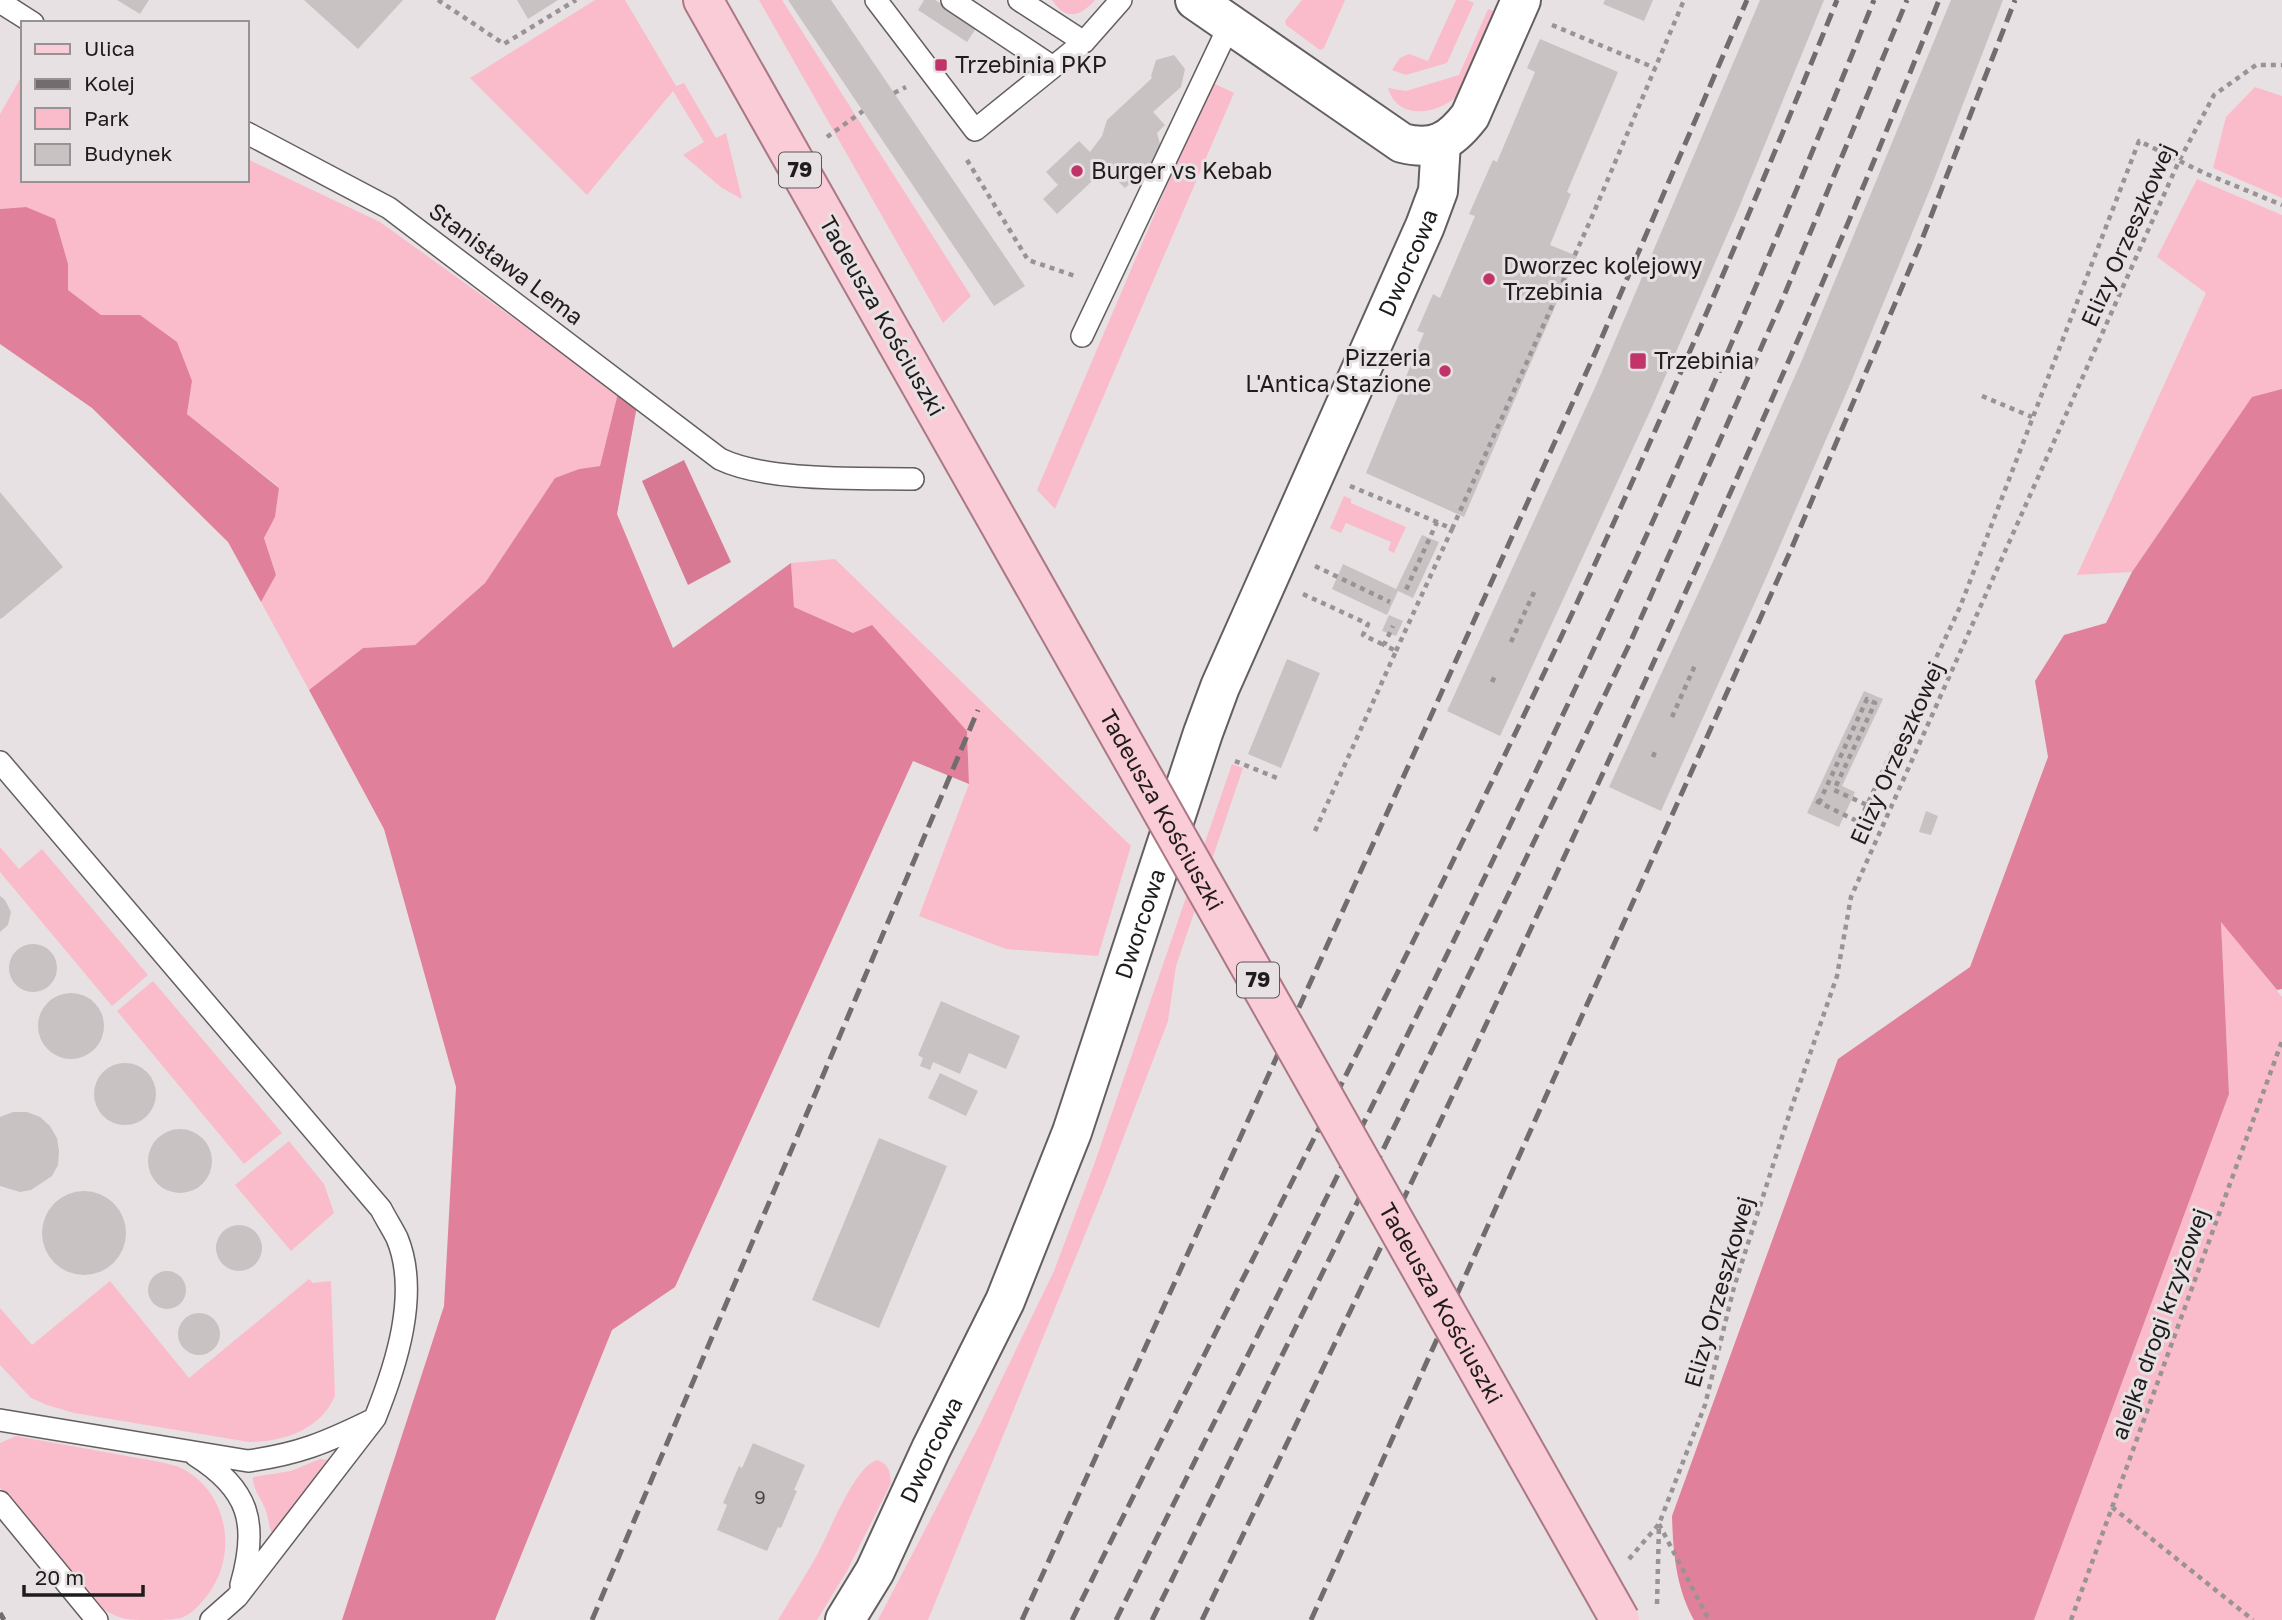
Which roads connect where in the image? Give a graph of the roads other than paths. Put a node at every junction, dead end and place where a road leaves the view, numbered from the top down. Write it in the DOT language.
graph roads {
  1 [pos="703,0"];
  2 [pos="876,0"];
  3 [pos="952,0"];
  4 [pos="1121,0"];
  5 [pos="1195,0"];
  6 [pos="0,2"];
  7 [pos="1026,3"];
  8 [pos="1531,10"];
  9 [pos="30,21"];
  10 [pos="1230,24"];
  11 [pos="1084,42"];
  12 [pos="1054,67"];
  13 [pos="248,134"];
  14 [pos="1441,142"];
  15 [pos="1082,336"];
  16 [pos="913,479"];
  17 [pos="0,762"];
  18 [pos="375,1418"];
  19 [pos="0,1420"];
  20 [pos="189,1451"];
  21 [pos="0,1502"];
  22 [pos="237,1597"];
  23 [pos="97,1620"];
  24 [pos="211,1620"];
  25 [pos="845,1620"];
  26 [pos="1620,1620"];
  1 -- 26 [label="main road, Tadeusza Kościuszki / 79, bridge"];
  2 -- 12 [label="lane"];
  3 -- 12 [label="lane"];
  4 -- 11 [label="lane"];
  5 -- 10 [label="street"];
  6 -- 9 [label="lane"];
  7 -- 11 [label="lane"];
  8 -- 14 [label="street"];
  10 -- 14 [label="street"];
  10 -- 15 [label="lane"];
  11 -- 12 [label="lane"];
  13 -- 16 [label="lane, Stanisława Lema"];
  14 -- 25 [label="street, Dworcowa"];
  17 -- 18 [label="lane"];
  18 -- 20 [label="lane"];
  18 -- 22 [label="lane"];
  19 -- 20 [label="lane"];
  20 -- 22 [label="lane"];
  21 -- 23 [label="lane"];
  22 -- 24 [label="lane"];
}
